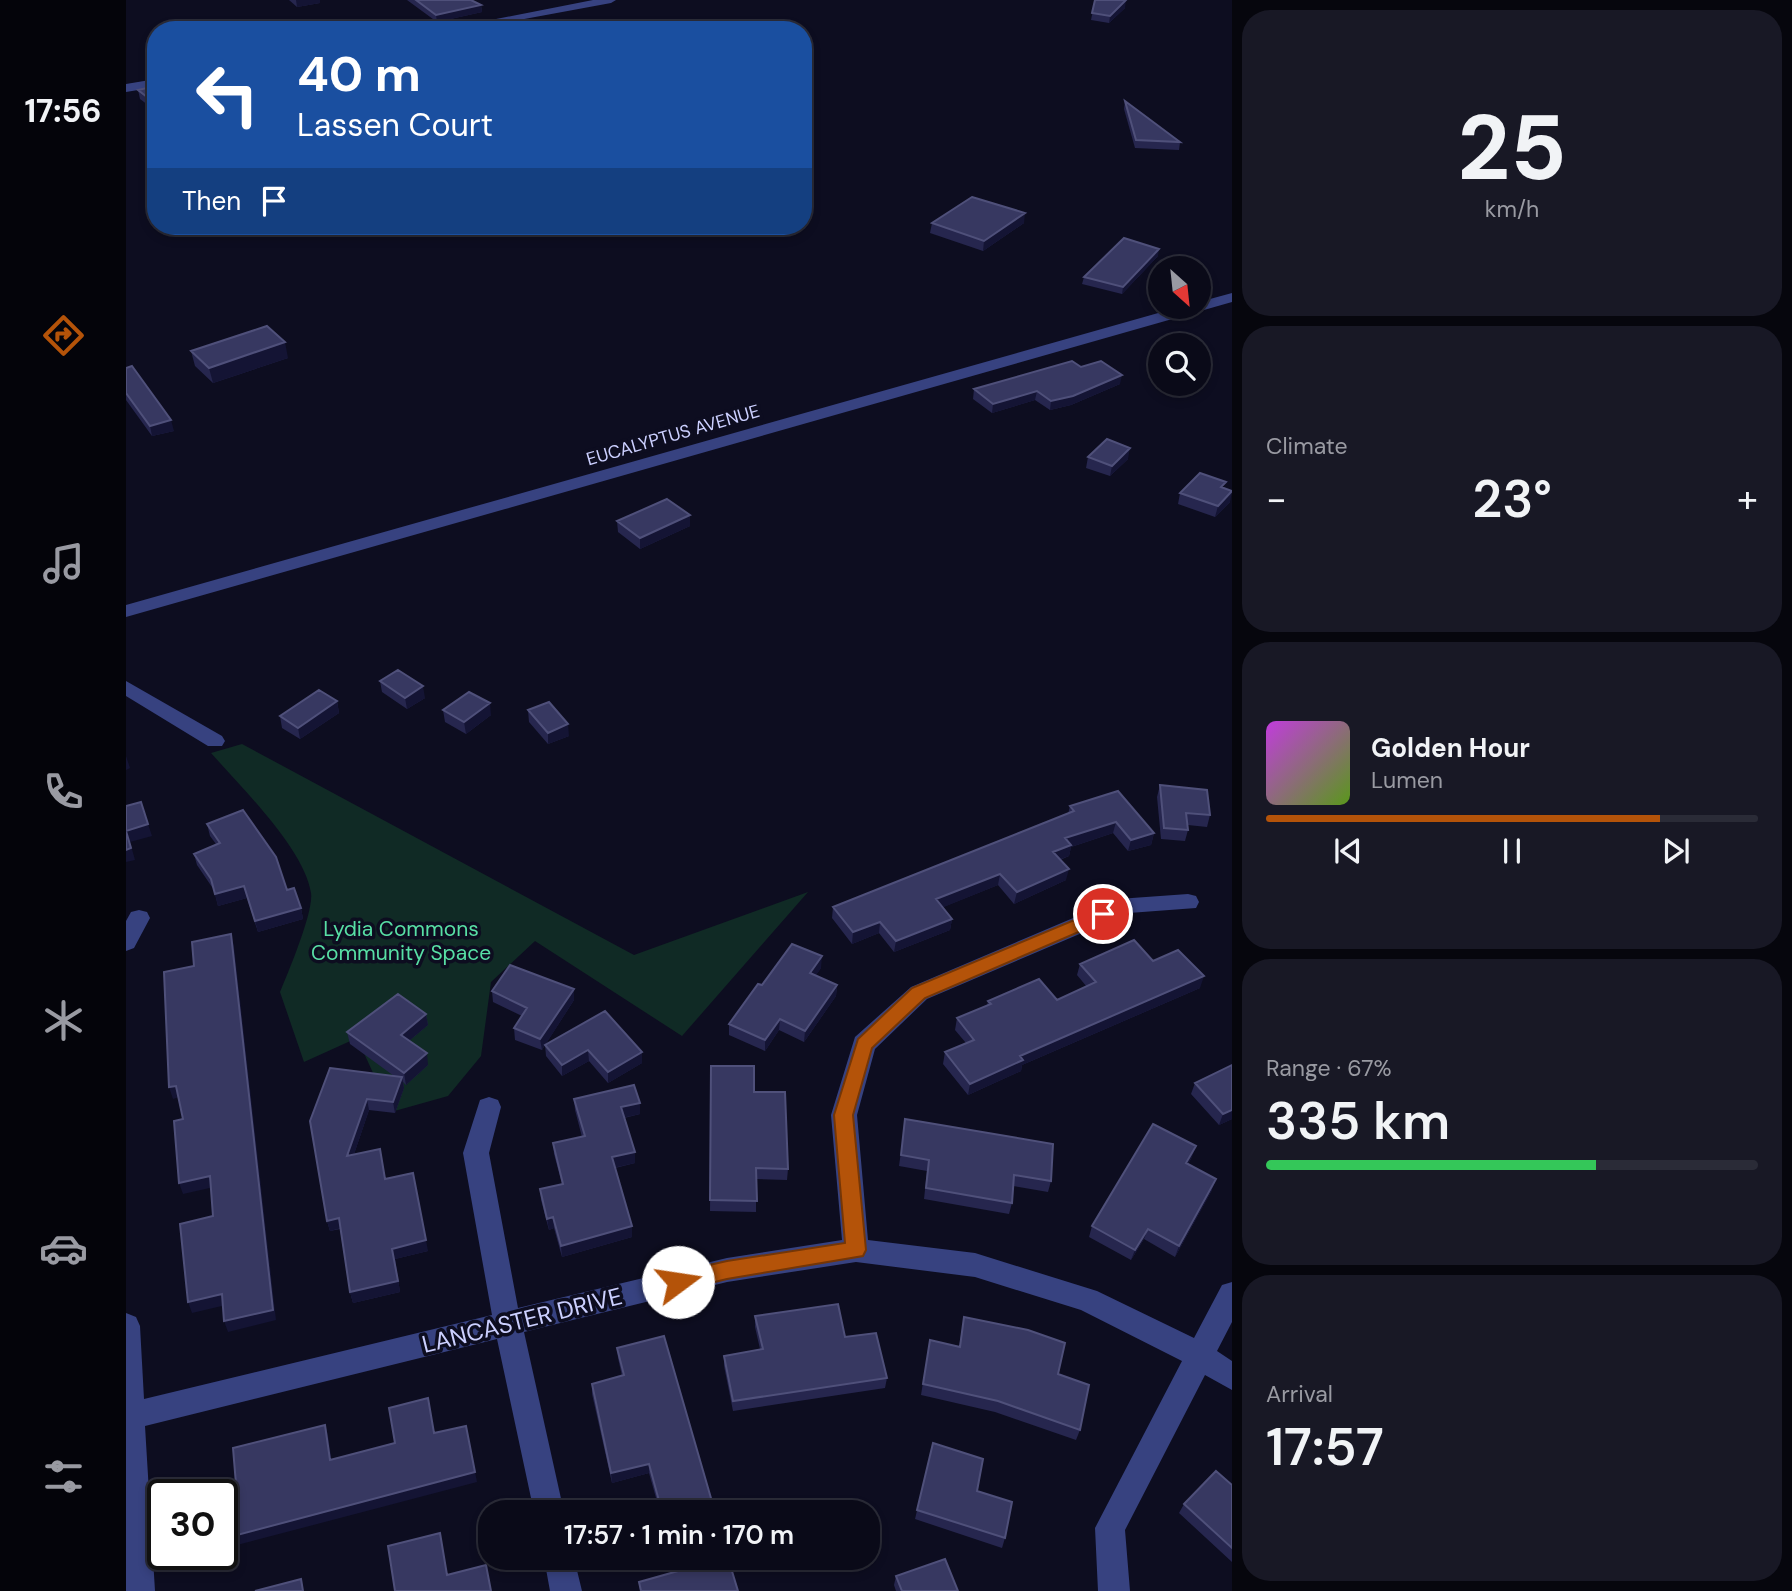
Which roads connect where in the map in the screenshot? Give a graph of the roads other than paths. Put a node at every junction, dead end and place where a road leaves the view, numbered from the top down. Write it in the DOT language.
graph roads {
  1 [pos="611,0"];
  2 [pos="495,21"];
  3 [pos="147,84"];
  4 [pos="126,88"];
  5 [pos="1232,297"];
  6 [pos="126,611"];
  7 [pos="126,687"];
  8 [pos="215,741"];
  9 [pos="1188,902"];
  10 [pos="139,918"];
  11 [pos="126,942"];
  12 [pos="489,1107"];
  13 [pos="856,1250"];
  14 [pos="1232,1294"];
  15 [pos="509,1323"];
  16 [pos="126,1326"];
  17 [pos="1200,1355"];
  18 [pos="1232,1377"];
  19 [pos="128,1417"];
  20 [pos="546,1500"];
  21 [pos="562,1570"];
  22 [pos="139,1591"];
  23 [pos="566,1591"];
  24 [pos="1114,1591"];
  1 -- 2 [label="street"];
  3 -- 4 [label="street"];
  5 -- 6 [label="street, EUCALYPTUS AVENUE"];
  7 -- 8 [label="street"];
  9 -- 13 [label="street"];
  10 -- 11 [label="street"];
  12 -- 15 [label="street"];
  13 -- 15 [label="street, LANCASTER DRIVE"];
  13 -- 17 [label="street, LANCASTER DRIVE"];
  14 -- 17 [label="street"];
  15 -- 19 [label="street, LANCASTER DRIVE"];
  15 -- 20 [label="street"];
  16 -- 19 [label="street"];
  17 -- 18 [label="street, LANCASTER DRIVE"];
  17 -- 24 [label="street"];
  19 -- 22 [label="street"];
  21 -- 23 [label="street"];
}
